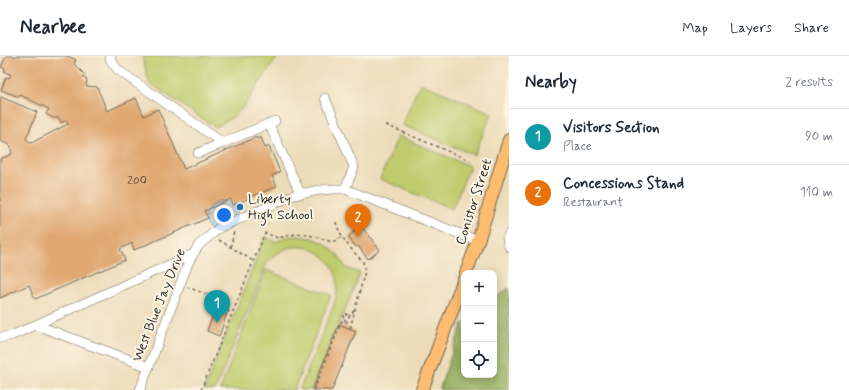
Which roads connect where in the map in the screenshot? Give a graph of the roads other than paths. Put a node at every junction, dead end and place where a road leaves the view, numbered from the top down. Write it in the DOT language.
graph roads {
  1 [pos="101,56"];
  2 [pos="111,58"];
  3 [pos="325,98"];
  4 [pos="509,140"];
  5 [pos="223,143"];
  6 [pos="198,153"];
  7 [pos="345,190"];
  8 [pos="300,193"];
  9 [pos="509,234"];
  10 [pos="478,241"];
  11 [pos="509,247"];
  12 [pos="193,254"];
  13 [pos="467,270"];
  14 [pos="461,287"];
  15 [pos="36,325"];
  16 [pos="0,338"];
  17 [pos="149,367"];
  18 [pos="140,390"];
  19 [pos="422,390"];
  1 -- 2 [label="lane"];
  2 -- 5 [label="lane"];
  3 -- 7 [label="lane"];
  4 -- 10 [label="main road, Conistor Street"];
  5 -- 6 [label="lane"];
  5 -- 8 [label="lane"];
  7 -- 8 [label="lane, West Blue Jay Drive"];
  7 -- 10 [label="lane, West Blue Jay Drive"];
  8 -- 12 [label="lane, West Blue Jay Drive"];
  9 -- 11 [label="lane"];
  10 -- 13 [label="main road, Conistor Street"];
  12 -- 15 [label="lane"];
  12 -- 17 [label="lane, West Blue Jay Drive"];
  14 -- 19 [label="main road"];
  15 -- 16 [label="lane"];
  15 -- 17 [label="lane"];
  17 -- 18 [label="lane, West Blue Jay Drive"];
}
